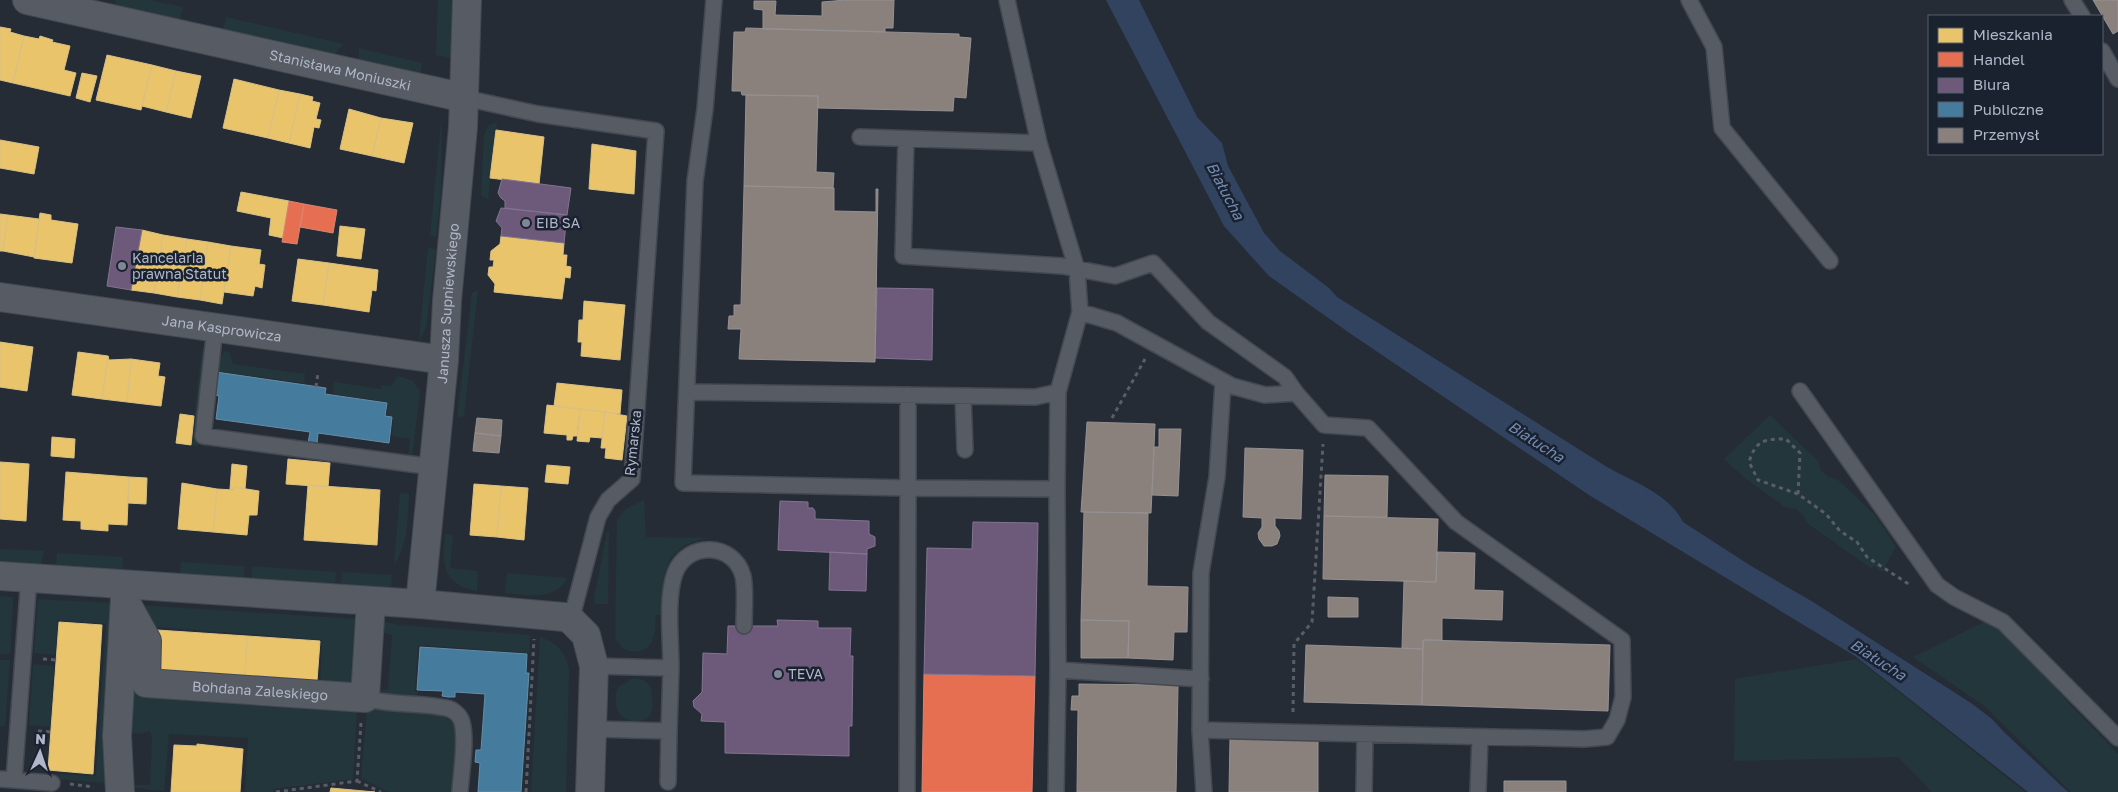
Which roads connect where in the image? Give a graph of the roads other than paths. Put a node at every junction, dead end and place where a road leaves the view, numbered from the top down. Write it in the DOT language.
graph roads {
  1 [pos="27,0"];
  2 [pos="467,0"];
  3 [pos="714,0"];
  4 [pos="1007,0"];
  5 [pos="1689,0"];
  6 [pos="2072,0"];
  7 [pos="2081,15"];
  8 [pos="2103,53"];
  9 [pos="2118,79"];
  10 [pos="464,98"];
  11 [pos="656,131"];
  12 [pos="860,137"];
  13 [pos="906,139"];
  14 [pos="1039,143"];
  15 [pos="1830,261"];
  16 [pos="1077,270"];
  17 [pos="0,297"];
  18 [pos="1080,312"];
  19 [pos="215,328"];
  20 [pos="444,360"];
  21 [pos="1223,382"];
  22 [pos="1800,391"];
  23 [pos="687,392"];
  24 [pos="1058,392"];
  25 [pos="1296,393"];
  26 [pos="908,396"];
  27 [pos="964,396"];
  28 [pos="965,450"];
  29 [pos="433,467"];
  30 [pos="908,488"];
  31 [pos="1058,489"];
  32 [pos="0,576"];
  33 [pos="29,577"];
  34 [pos="126,592"];
  35 [pos="370,601"];
  36 [pos="420,604"];
  37 [pos="571,620"];
  38 [pos="744,626"];
  39 [pos="594,666"];
  40 [pos="671,668"];
  41 [pos="1058,670"];
  42 [pos="1201,679"];
  43 [pos="364,698"];
  44 [pos="592,729"];
  45 [pos="669,730"];
  46 [pos="1200,730"];
  47 [pos="1365,734"];
  48 [pos="1480,737"];
  49 [pos="2118,738"];
  50 [pos="7,780"];
  51 [pos="668,782"];
  52 [pos="52,783"];
  53 [pos="111,790"];
  54 [pos="460,792"];
  55 [pos="590,792"];
  56 [pos="907,792"];
  57 [pos="1056,792"];
  58 [pos="1204,792"];
  59 [pos="1364,792"];
  60 [pos="1478,792"];
  1 -- 10 [label="street, Stanisława Moniuszki"];
  2 -- 10 [label="street, Janusza Supniewskiego"];
  3 -- 23 [label="lane"];
  4 -- 14 [label="lane"];
  5 -- 15 [label="lane"];
  6 -- 7 [label="lane"];
  8 -- 9 [label="lane"];
  10 -- 11 [label="lane, Stanisława Moniuszki"];
  10 -- 20 [label="street, Janusza Supniewskiego"];
  11 -- 37 [label="lane, Rymarska"];
  12 -- 13 [label="lane"];
  13 -- 14 [label="lane"];
  13 -- 16 [label="lane"];
  14 -- 16 [label="lane"];
  16 -- 18 [label="lane"];
  16 -- 25 [label="lane"];
  17 -- 19 [label="street, Jana Kasprowicza"];
  18 -- 21 [label="lane"];
  18 -- 24 [label="lane"];
  19 -- 20 [label="street, Jana Kasprowicza"];
  19 -- 29 [label="lane"];
  20 -- 29 [label="street, Janusza Supniewskiego"];
  21 -- 25 [label="lane"];
  21 -- 42 [label="lane"];
  22 -- 49 [label="lane"];
  23 -- 26 [label="lane"];
  23 -- 30 [label="lane"];
  24 -- 27 [label="lane"];
  24 -- 31 [label="lane"];
  25 -- 48 [label="lane"];
  26 -- 27 [label="lane"];
  26 -- 30 [label="lane"];
  27 -- 28 [label="lane"];
  29 -- 36 [label="street, Janusza Supniewskiego"];
  30 -- 31 [label="lane"];
  30 -- 56 [label="lane"];
  31 -- 41 [label="lane"];
  32 -- 33 [label="street"];
  33 -- 34 [label="street"];
  33 -- 50 [label="lane"];
  34 -- 35 [label="street"];
  34 -- 43 [label="street, Bohdana Zaleskiego"];
  34 -- 53 [label="street"];
  35 -- 36 [label="street"];
  35 -- 43 [label="street"];
  36 -- 37 [label="street"];
  37 -- 39 [label="street"];
  38 -- 40 [label="lane"];
  39 -- 40 [label="lane"];
  39 -- 44 [label="street"];
  40 -- 45 [label="lane"];
  41 -- 42 [label="lane"];
  41 -- 57 [label="lane"];
  42 -- 46 [label="lane"];
  43 -- 54 [label="lane"];
  44 -- 45 [label="lane"];
  44 -- 55 [label="street"];
  45 -- 51 [label="lane"];
  46 -- 47 [label="lane"];
  46 -- 58 [label="lane"];
  47 -- 48 [label="lane"];
  47 -- 59 [label="lane"];
  48 -- 60 [label="lane"];
  50 -- 52 [label="lane"];
}
